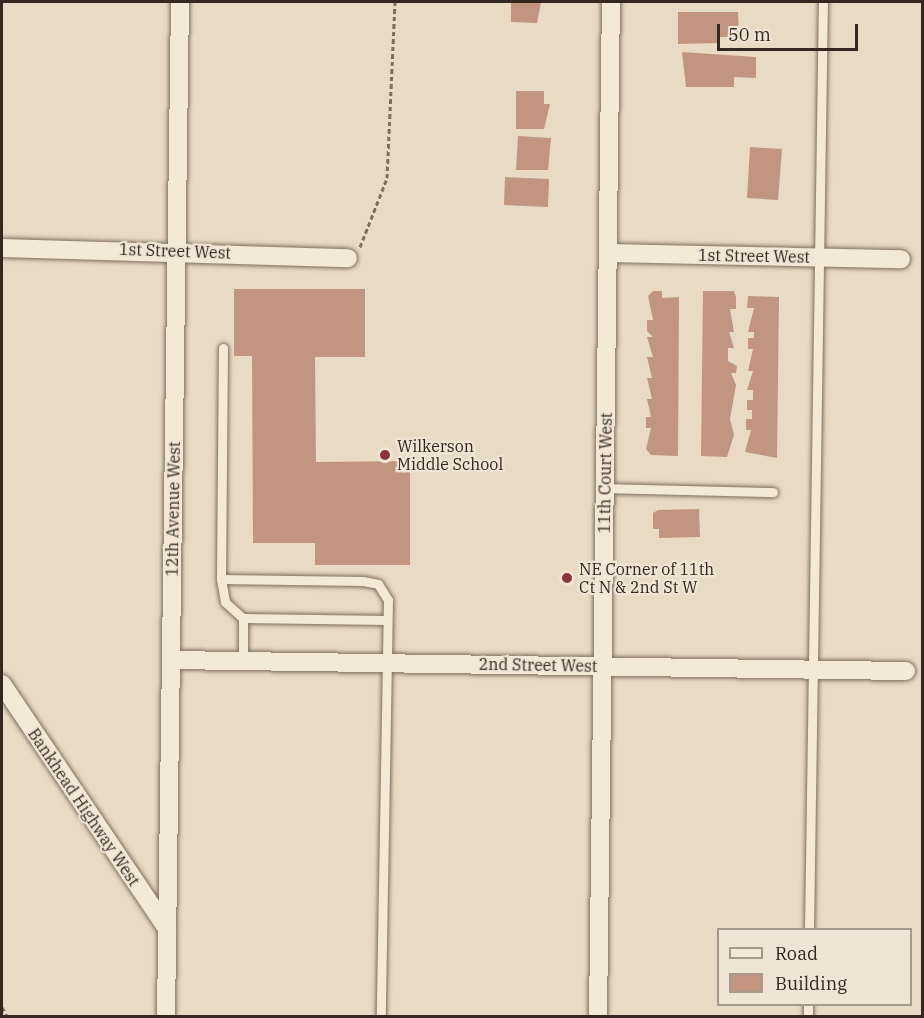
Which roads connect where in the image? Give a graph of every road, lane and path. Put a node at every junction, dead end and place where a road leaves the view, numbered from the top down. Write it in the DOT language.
graph roads {
  1 [pos="180,2"];
  2 [pos="395,2"];
  3 [pos="611,2"];
  4 [pos="823,2"];
  5 [pos="2,248"];
  6 [pos="177,249"];
  7 [pos="608,253"];
  8 [pos="819,257"];
  9 [pos="348,258"];
  10 [pos="901,259"];
  11 [pos="223,348"];
  12 [pos="605,488"];
  13 [pos="773,492"];
  14 [pos="221,579"];
  15 [pos="243,618"];
  16 [pos="387,620"];
  17 [pos="171,660"];
  18 [pos="243,661"];
  19 [pos="386,663"];
  20 [pos="602,666"];
  21 [pos="813,669"];
  22 [pos="906,671"];
  23 [pos="2,684"];
  24 [pos="809,928"];
  25 [pos="167,929"];
  26 [pos="2,1007"];
  27 [pos="7,1017"];
  28 [pos="166,1017"];
  29 [pos="381,1017"];
  30 [pos="598,1017"];
  1 -- 6 [label="street, 12th Avenue West"];
  2 -- 9 [label="path"];
  3 -- 7 [label="street, 11th Court West"];
  4 -- 8 [label="lane"];
  5 -- 6 [label="street, 1st Street West"];
  6 -- 9 [label="street, 1st Street West"];
  6 -- 17 [label="street, 12th Avenue West"];
  7 -- 8 [label="street, 1st Street West"];
  7 -- 12 [label="street, 11th Court West"];
  8 -- 10 [label="street, 1st Street West"];
  8 -- 21 [label="lane"];
  11 -- 14 [label="lane"];
  12 -- 13 [label="lane"];
  12 -- 20 [label="street, 11th Court West"];
  14 -- 15 [label="lane"];
  14 -- 16 [label="lane"];
  15 -- 16 [label="lane"];
  15 -- 18 [label="lane"];
  16 -- 19 [label="lane"];
  17 -- 18 [label="street, 2nd Street West"];
  17 -- 25 [label="street, 12th Avenue West"];
  18 -- 19 [label="street, 2nd Street West"];
  19 -- 20 [label="street, 2nd Street West"];
  19 -- 29 [label="lane"];
  20 -- 21 [label="street, 2nd Street West"];
  20 -- 30 [label="street, 11th Court West"];
  21 -- 22 [label="street, 2nd Street West"];
  21 -- 24 [label="lane"];
  23 -- 25 [label="street, Bankhead Highway West"];
  25 -- 28 [label="street, 12th Avenue West"];
  26 -- 27 [label="path"];
}
